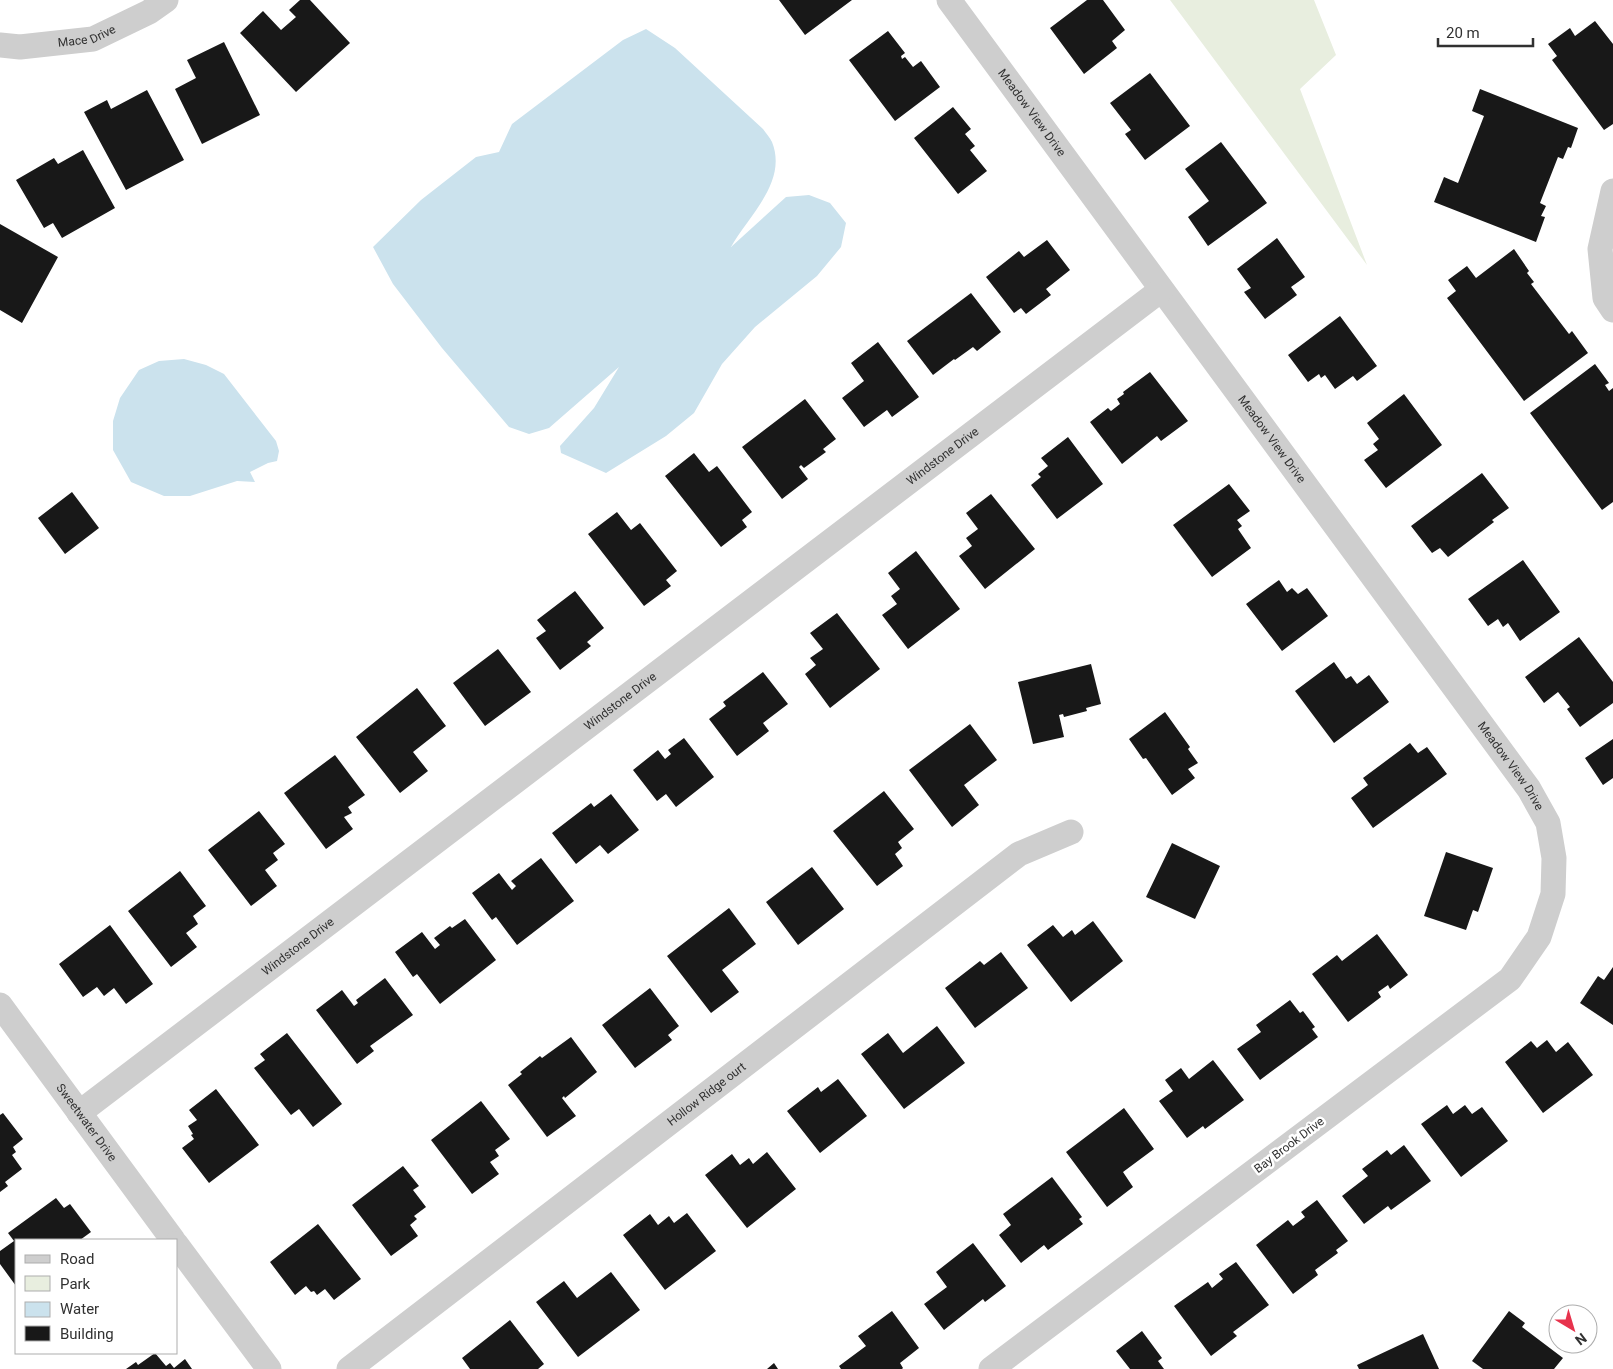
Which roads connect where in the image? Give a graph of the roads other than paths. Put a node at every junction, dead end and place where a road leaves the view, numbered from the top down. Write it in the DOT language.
graph roads {
  1 [pos="166,0"];
  2 [pos="949,0"];
  3 [pos="0,45"];
  4 [pos="1613,191"];
  5 [pos="1162,290"];
  6 [pos="1613,310"];
  7 [pos="1071,832"];
  8 [pos="1553,894"];
  9 [pos="0,1005"];
  10 [pos="79,1113"];
  11 [pos="173,1239"];
  12 [pos="178,1247"];
  13 [pos="269,1369"];
  14 [pos="349,1369"];
  15 [pos="991,1369"];
  1 -- 3 [label="street, Mace Drive"];
  2 -- 5 [label="street, Meadow View Drive"];
  4 -- 6 [label="street"];
  5 -- 8 [label="street, Meadow View Drive"];
  5 -- 10 [label="street, Windstone Drive"];
  7 -- 14 [label="street, Hollow Ridge ourt"];
  8 -- 15 [label="street, Bay Brook Drive"];
  9 -- 10 [label="street, Sweetwater Drive"];
  10 -- 11 [label="street, Sweetwater Drive"];
  12 -- 13 [label="street"];
}
